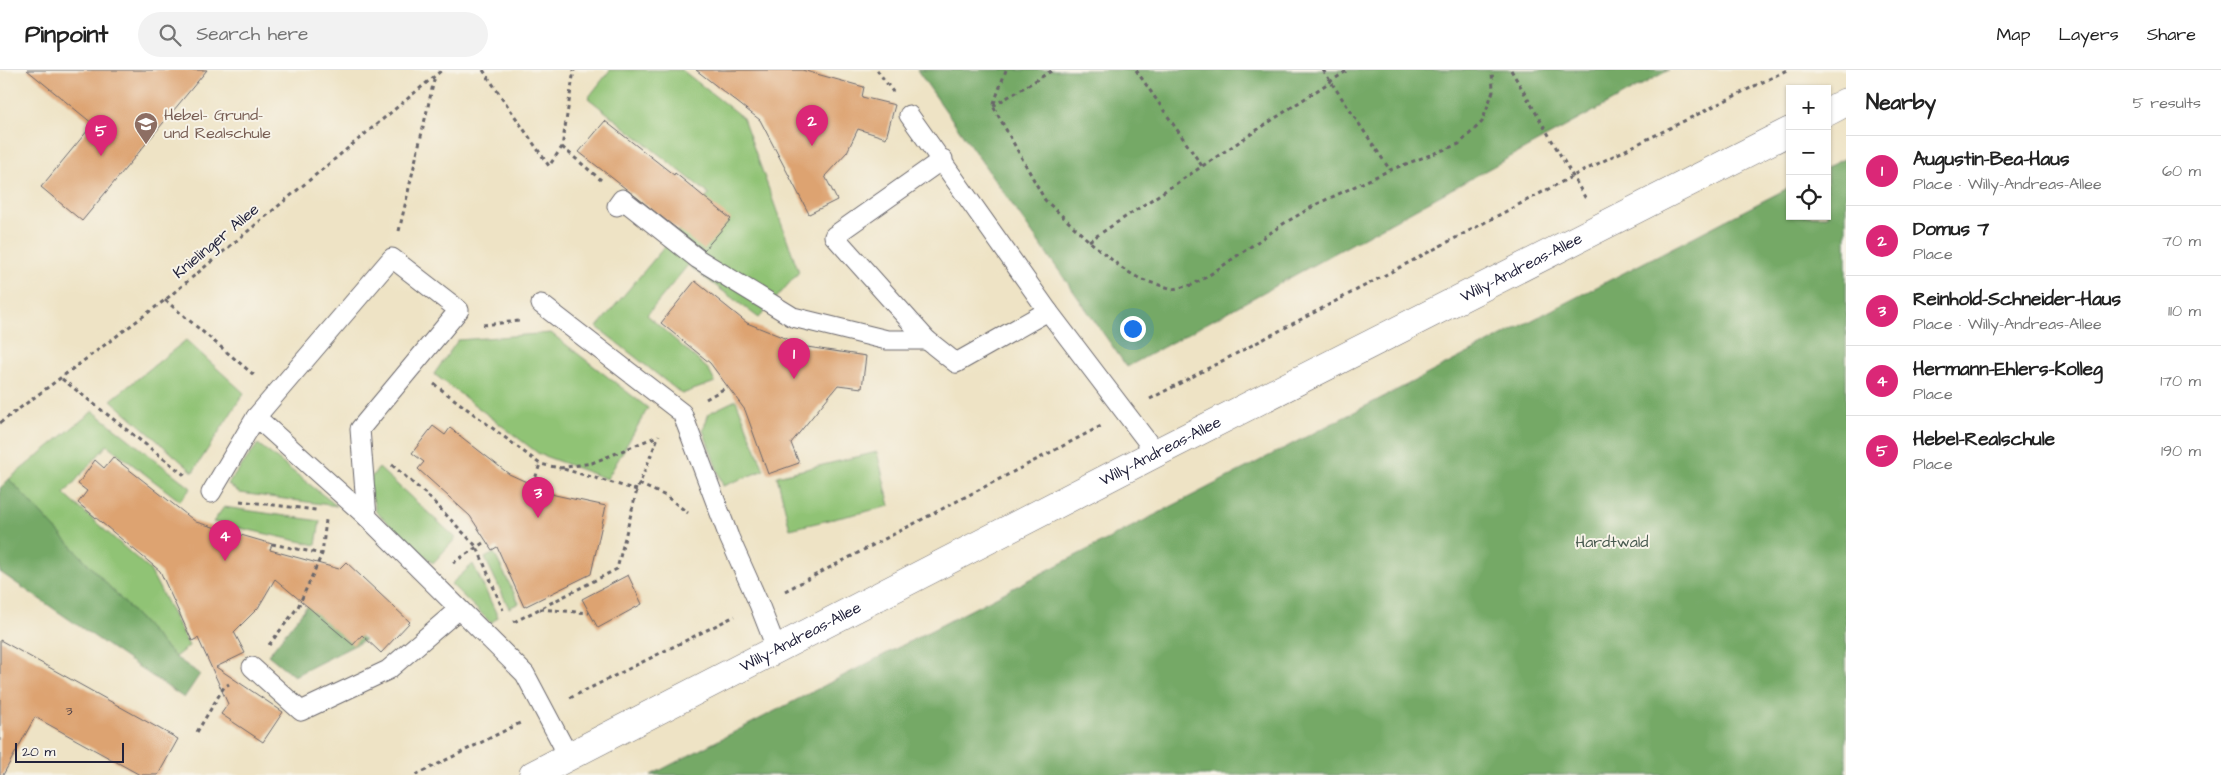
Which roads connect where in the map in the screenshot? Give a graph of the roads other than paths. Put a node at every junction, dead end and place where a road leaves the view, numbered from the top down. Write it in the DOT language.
graph roads {
  1 [pos="1846,102"];
  2 [pos="1831,110"];
  3 [pos="909,115"];
  4 [pos="1786,133"];
  5 [pos="942,159"];
  6 [pos="620,202"];
  7 [pos="541,304"];
  8 [pos="1048,311"];
  9 [pos="927,340"];
  10 [pos="256,417"];
  11 [pos="1156,453"];
  12 [pos="211,493"];
  13 [pos="367,517"];
  14 [pos="460,609"];
  15 [pos="777,650"];
  16 [pos="252,667"];
  17 [pos="569,757"];
  18 [pos="533,775"];
  1 -- 2 [label="street"];
  3 -- 5 [label="lane"];
  4 -- 11 [label="street, Willy-Andreas-Allee"];
  5 -- 8 [label="lane"];
  5 -- 9 [label="lane"];
  6 -- 9 [label="lane"];
  7 -- 15 [label="lane"];
  8 -- 9 [label="lane"];
  8 -- 11 [label="lane"];
  10 -- 12 [label="lane"];
  10 -- 13 [label="lane"];
  10 -- 13 [label="lane"];
  11 -- 15 [label="street, Willy-Andreas-Allee"];
  13 -- 14 [label="lane"];
  14 -- 16 [label="lane"];
  14 -- 17 [label="lane"];
  15 -- 17 [label="street, Willy-Andreas-Allee"];
  17 -- 18 [label="street, Willy-Andreas-Allee"];
}
